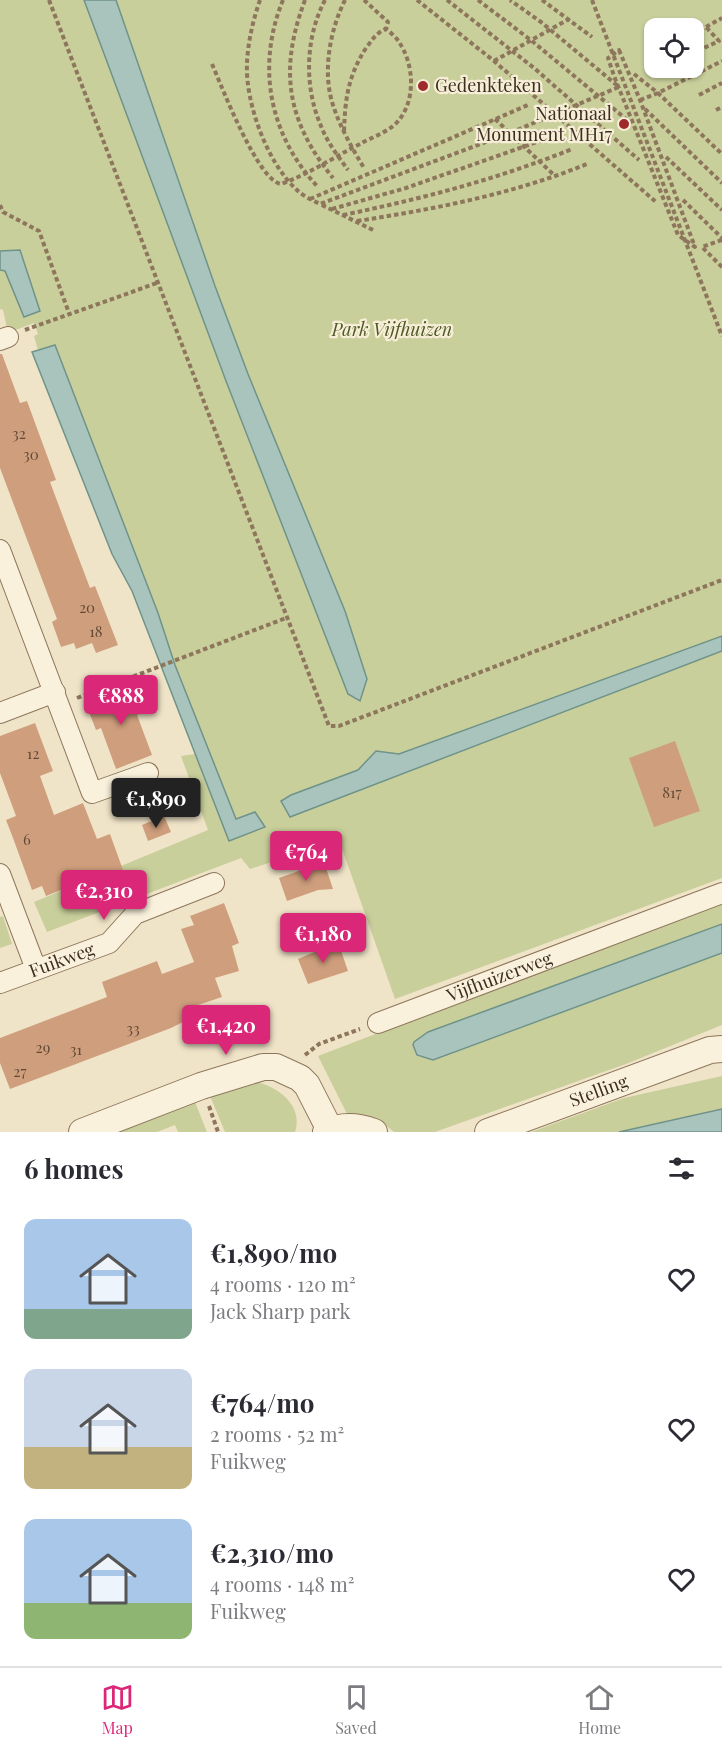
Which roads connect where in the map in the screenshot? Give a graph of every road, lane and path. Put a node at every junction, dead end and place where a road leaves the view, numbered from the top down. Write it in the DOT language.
graph roads {
  1 [pos="50,0"];
  2 [pos="260,0"];
  3 [pos="283,0"];
  4 [pos="305,0"];
  5 [pos="325,0"];
  6 [pos="345,0"];
  7 [pos="364,0"];
  8 [pos="417,0"];
  9 [pos="447,0"];
  10 [pos="478,0"];
  11 [pos="510,0"];
  12 [pos="542,0"];
  13 [pos="592,0"];
  14 [pos="722,18"];
  15 [pos="569,19"];
  16 [pos="706,27"];
  17 [pos="386,28"];
  18 [pos="550,30"];
  19 [pos="592,37"];
  20 [pos="532,41"];
  21 [pos="721,41"];
  22 [pos="704,48"];
  23 [pos="514,52"];
  24 [pos="613,54"];
  25 [pos="494,61"];
  26 [pos="722,61"];
  27 [pos="212,64"];
  28 [pos="634,74"];
  29 [pos="722,83"];
  30 [pos="619,87"];
  31 [pos="658,93"];
  32 [pos="699,95"];
  33 [pos="598,96"];
  34 [pos="640,100"];
  35 [pos="528,105"];
  36 [pos="576,105"];
  37 [pos="643,106"];
  38 [pos="722,107"];
  39 [pos="716,110"];
  40 [pos="556,114"];
  41 [pos="495,119"];
  42 [pos="626,119"];
  43 [pos="344,132"];
  44 [pos="510,133"];
  45 [pos="557,135"];
  46 [pos="523,146"];
  47 [pos="352,148"];
  48 [pos="572,149"];
  49 [pos="722,154"];
  50 [pos="338,156"];
  51 [pos="666,157"];
  52 [pos="639,160"];
  53 [pos="540,162"];
  54 [pos="321,164"];
  55 [pos="587,164"];
  56 [pos="364,168"];
  57 [pos="348,170"];
  58 [pos="304,173"];
  59 [pos="555,177"];
  60 [pos="333,178"];
  61 [pos="289,181"];
  62 [pos="722,183"];
  63 [pos="318,187"];
  64 [pos="310,199"];
  65 [pos="683,200"];
  66 [pos="656,202"];
  67 [pos="320,204"];
  68 [pos="0,205"];
  69 [pos="331,209"];
  70 [pos="722,210"];
  71 [pos="342,215"];
  72 [pos="356,222"];
  73 [pos="373,230"];
  74 [pos="722,239"];
  75 [pos="685,241"];
  76 [pos="695,247"];
  77 [pos="702,247"];
  78 [pos="722,267"];
  79 [pos="157,283"];
  80 [pos="69,313"];
  81 [pos="722,336"];
  82 [pos="4,339"];
  83 [pos="0,550"];
  84 [pos="722,580"];
  85 [pos="286,618"];
  86 [pos="57,698"];
  87 [pos="0,713"];
  88 [pos="148,773"];
  89 [pos="0,874"];
  90 [pos="214,883"];
  91 [pos="722,893"];
  92 [pos="36,969"];
  93 [pos="0,983"];
  94 [pos="378,1023"];
  95 [pos="718,1046"];
  96 [pos="288,1073"];
  97 [pos="328,1131"];
  98 [pos="82,1132"];
  99 [pos="374,1132"];
  100 [pos="488,1132"];
  1 -- 79 [label="path"];
  2 -- 61 [label="path"];
  3 -- 58 [label="path"];
  4 -- 54 [label="path"];
  5 -- 50 [label="path"];
  6 -- 43 [label="path"];
  7 -- 17 [label="path"];
  8 -- 25 [label="path"];
  9 -- 23 [label="path"];
  10 -- 20 [label="path"];
  11 -- 18 [label="path"];
  12 -- 15 [label="path"];
  13 -- 24 [label="path"];
  14 -- 16 [label="path"];
  15 -- 18 [label="path"];
  15 -- 19 [label="path"];
  16 -- 21 [label="path"];
  17 -- 43 [label="path"];
  17 -- 47 [label="path"];
  18 -- 20 [label="path"];
  18 -- 30 [label="path"];
  20 -- 23 [label="path"];
  20 -- 33 [label="path"];
  21 -- 22 [label="path"];
  23 -- 25 [label="path"];
  23 -- 36 [label="path"];
  24 -- 30 [label="path"];
  24 -- 34 [label="path"];
  24 -- 75 [label="path"];
  25 -- 40 [label="path"];
  26 -- 31 [label="path"];
  27 -- 61 [label="path"];
  28 -- 31 [label="path"];
  29 -- 32 [label="path"];
  30 -- 33 [label="path"];
  30 -- 75 [label="path"];
  31 -- 34 [label="path"];
  31 -- 49 [label="path"];
  33 -- 36 [label="path"];
  33 -- 42 [label="path"];
  34 -- 37 [label="path"];
  35 -- 41 [label="path"];
  36 -- 40 [label="path"];
  36 -- 52 [label="path"];
  37 -- 62 [label="path"];
  37 -- 76 [label="path"];
  38 -- 39 [label="path"];
  40 -- 44 [label="path"];
  40 -- 66 [label="path"];
  41 -- 44 [label="path"];
  41 -- 64 [label="path"];
  43 -- 47 [label="path"];
  44 -- 46 [label="path"];
  44 -- 67 [label="path"];
  45 -- 46 [label="path"];
  46 -- 53 [label="path"];
  46 -- 69 [label="path"];
  47 -- 50 [label="path"];
  47 -- 56 [label="path"];
  48 -- 53 [label="path"];
  50 -- 54 [label="path"];
  50 -- 57 [label="path"];
  51 -- 70 [label="path"];
  53 -- 59 [label="path"];
  53 -- 71 [label="path"];
  54 -- 58 [label="path"];
  54 -- 60 [label="path"];
  55 -- 59 [label="path"];
  58 -- 61 [label="path"];
  58 -- 63 [label="path"];
  59 -- 72 [label="path"];
  61 -- 64 [label="path"];
  64 -- 67 [label="path"];
  65 -- 74 [label="path"];
  67 -- 69 [label="path"];
  68 -- 80 [label="path"];
  69 -- 71 [label="path"];
  71 -- 72 [label="path"];
  72 -- 73 [label="path"];
  74 -- 77 [label="path"];
  75 -- 76 [label="path"];
  75 -- 81 [label="path"];
  76 -- 77 [label="path"];
  77 -- 78 [label="path"];
  79 -- 80 [label="path"];
  79 -- 85 [label="path"];
  80 -- 82 [label="path"];
  83 -- 86 [label="street"];
  84 -- 85 [label="path"];
  85 -- 86 [label="path"];
  86 -- 87 [label="street"];
  86 -- 88 [label="street"];
  89 -- 92 [label="street"];
  90 -- 92 [label="street, Fuikweg"];
  91 -- 94 [label="street, Vijfhuizerweg"];
  92 -- 93 [label="street, Fuikweg"];
  94 -- 96 [label="path"];
  95 -- 100 [label="street, Stelling"];
  96 -- 97 [label="street"];
  96 -- 98 [label="street"];
  97 -- 99 [label="street"];
}
